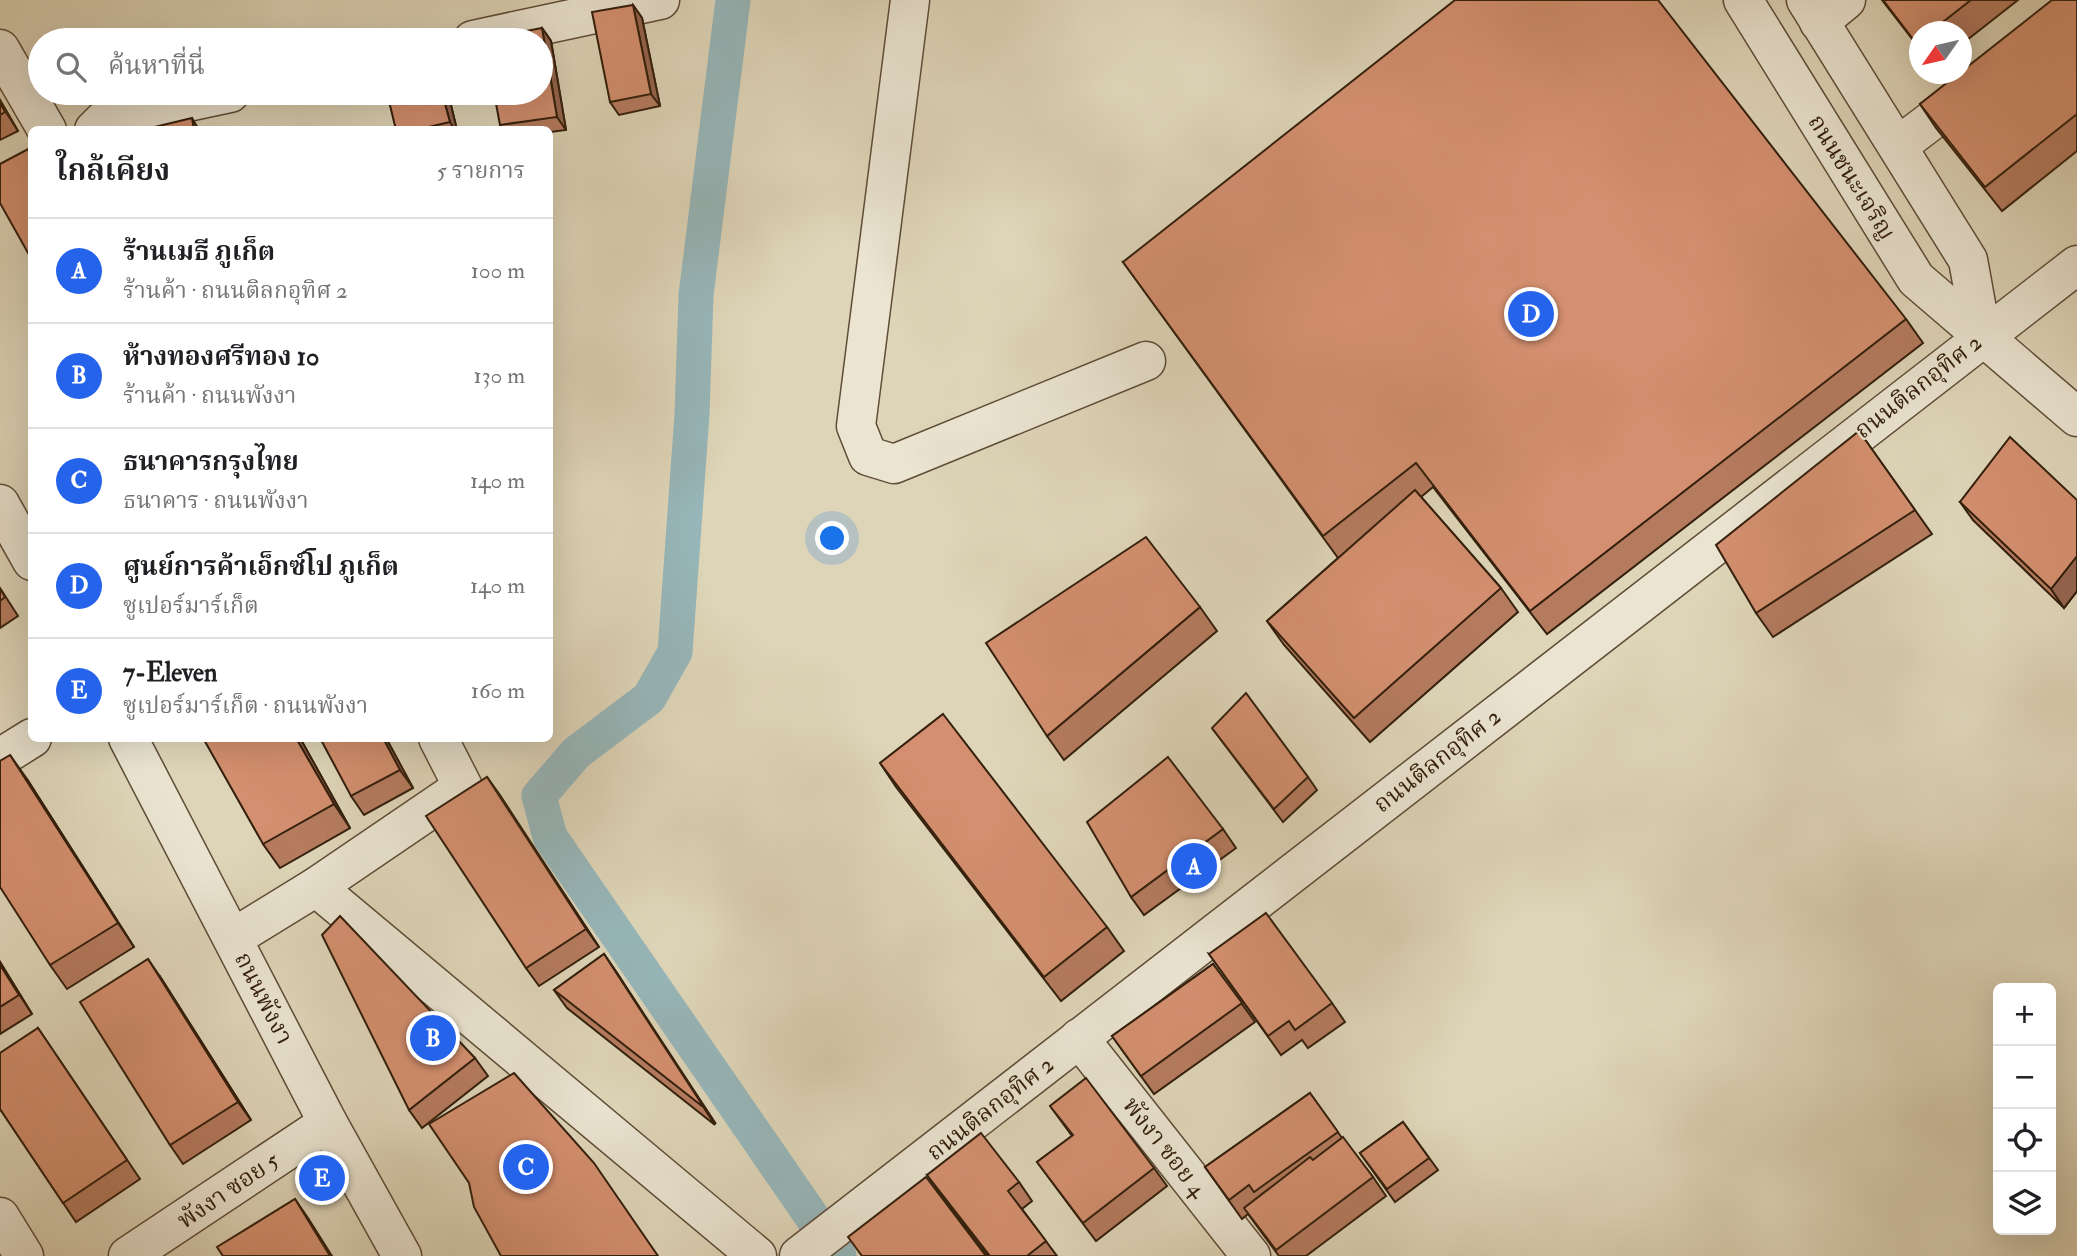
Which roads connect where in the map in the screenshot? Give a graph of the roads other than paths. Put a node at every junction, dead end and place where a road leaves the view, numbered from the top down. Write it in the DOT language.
graph roads {
  1 [pos="660,0"];
  2 [pos="910,0"];
  3 [pos="1743,0"];
  4 [pos="1823,7"];
  5 [pos="529,28"];
  6 [pos="0,49"];
  7 [pos="2003,66"];
  8 [pos="28,97"];
  9 [pos="32,105"];
  10 [pos="174,105"];
  11 [pos="45,126"];
  12 [pos="98,126"];
  13 [pos="1898,146"];
  14 [pos="2077,265"];
  15 [pos="1982,337"];
  16 [pos="1146,361"];
  17 [pos="2077,417"];
  18 [pos="0,504"];
  19 [pos="28,554"];
  20 [pos="28,740"];
  21 [pos="130,742"];
  22 [pos="440,742"];
  23 [pos="0,758"];
  24 [pos="316,887"];
  25 [pos="233,938"];
  26 [pos="1079,1038"];
  27 [pos="328,1123"];
  28 [pos="0,1217"];
  29 [pos="801,1254"];
  30 [pos="24,1256"];
  31 [pos="128,1256"];
  32 [pos="402,1256"];
  33 [pos="757,1256"];
  34 [pos="1251,1256"];
  1 -- 5 [label="street"];
  2 -- 16 [label="street"];
  3 -- 15 [label="street, ถนนชนะเจริญ"];
  4 -- 13 [label="street"];
  6 -- 8 [label="street"];
  7 -- 13 [label="street"];
  9 -- 11 [label="street"];
  10 -- 12 [label="street"];
  13 -- 15 [label="street"];
  14 -- 15 [label="street, ถนนติลกอุทิศ 2"];
  15 -- 17 [label="street, ถนนชนะเจริญ"];
  15 -- 26 [label="street, ถนนติลกอุทิศ 2"];
  18 -- 19 [label="street"];
  20 -- 23 [label="street"];
  21 -- 25 [label="street, ถนนพังงา"];
  22 -- 24 [label="street"];
  24 -- 25 [label="street"];
  24 -- 33 [label="street"];
  25 -- 27 [label="street, ถนนพังงา"];
  26 -- 29 [label="street, ถนนติลกอุทิศ 2"];
  26 -- 34 [label="street, พังงา ซอย 4"];
  27 -- 31 [label="street, พังงา ซอย 5"];
  27 -- 32 [label="street, ถนนพังงา"];
  28 -- 30 [label="street"];
}
